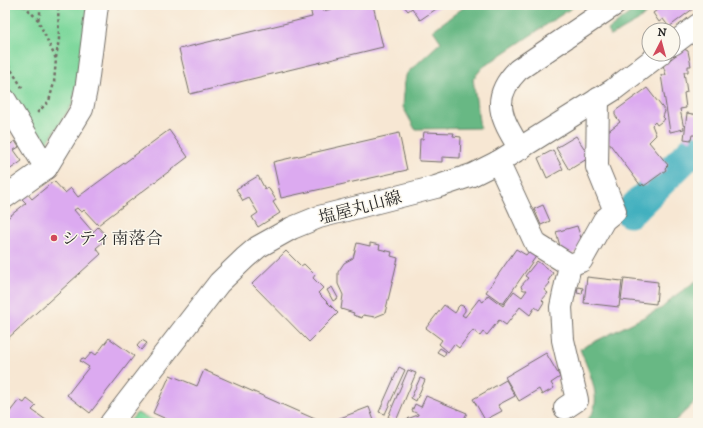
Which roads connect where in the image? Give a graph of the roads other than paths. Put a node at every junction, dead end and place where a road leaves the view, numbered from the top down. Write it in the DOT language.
graph roads {
  1 [pos="97,5"];
  2 [pos="614,5"];
  3 [pos="698,25"];
  4 [pos="681,38"];
  5 [pos="650,62"];
  6 [pos="598,99"];
  7 [pos="5,100"];
  8 [pos="520,149"];
  9 [pos="498,162"];
  10 [pos="46,168"];
  11 [pos="5,197"];
  12 [pos="570,265"];
  13 [pos="565,408"];
  14 [pos="111,423"];
  1 -- 10 [label="street"];
  2 -- 8 [label="street"];
  3 -- 4 [label="street"];
  5 -- 6 [label="street, 塩屋丸山線"];
  6 -- 8 [label="street, 塩屋丸山線"];
  6 -- 12 [label="street"];
  7 -- 10 [label="street"];
  8 -- 9 [label="street, 塩屋丸山線"];
  9 -- 12 [label="street"];
  9 -- 14 [label="street, 塩屋丸山線"];
  10 -- 11 [label="street"];
  12 -- 13 [label="street"];
}
